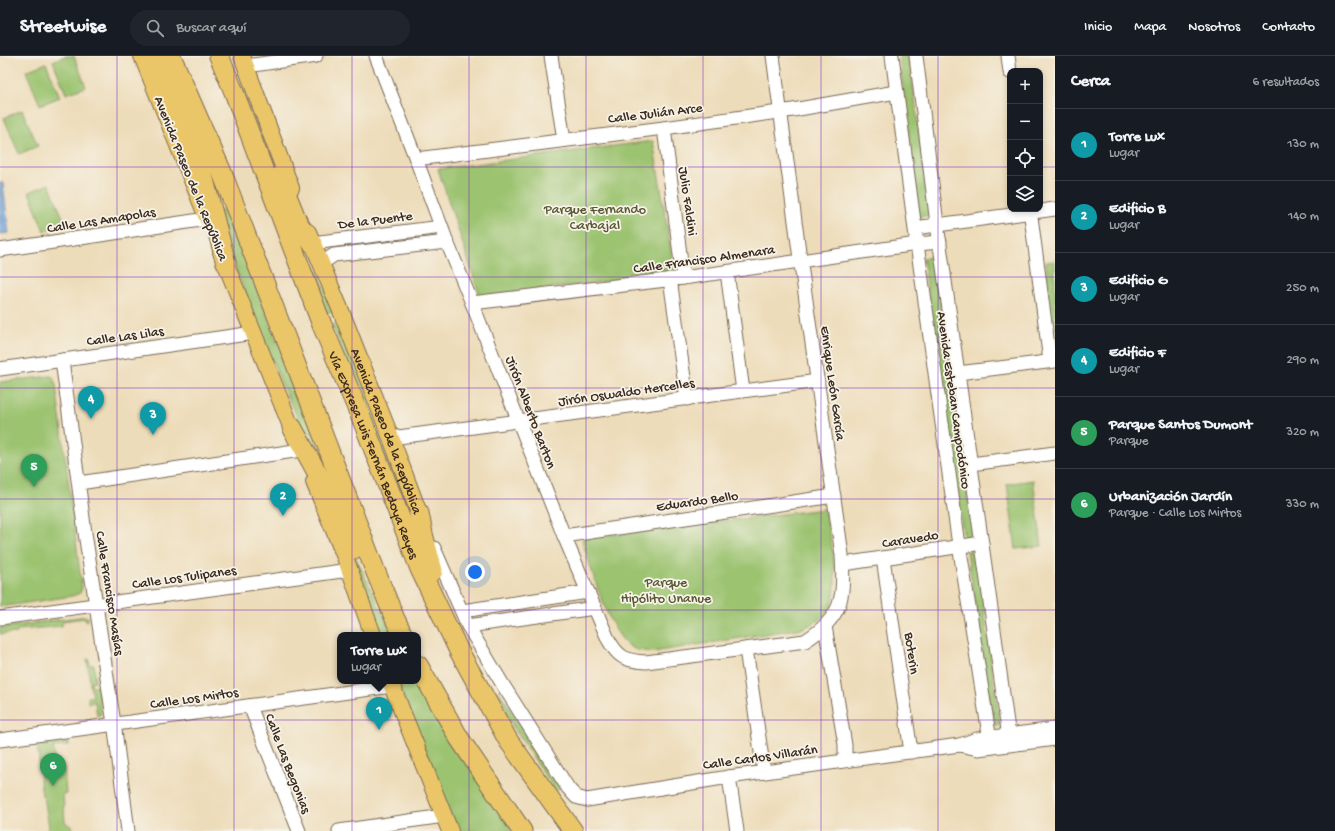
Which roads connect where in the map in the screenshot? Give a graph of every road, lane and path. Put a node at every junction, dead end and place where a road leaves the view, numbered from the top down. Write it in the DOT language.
graph roads {
  1 [pos="142,56"];
  2 [pos="156,56"];
  3 [pos="171,56"];
  4 [pos="219,56"];
  5 [pos="229,56"];
  6 [pos="316,56"];
  7 [pos="376,56"];
  8 [pos="551,56"];
  9 [pos="773,56"];
  10 [pos="892,56"];
  11 [pos="916,56"];
  12 [pos="1008,56"];
  13 [pos="244,61"];
  14 [pos="1010,68"];
  15 [pos="896,92"];
  16 [pos="781,112"];
  17 [pos="664,128"];
  18 [pos="564,140"];
  19 [pos="416,159"];
  20 [pos="1043,209"];
  21 [pos="1055,209"];
  22 [pos="1017,212"];
  23 [pos="1030,212"];
  24 [pos="207,219"];
  25 [pos="937,224"];
  26 [pos="442,227"];
  27 [pos="914,228"];
  28 [pos="446,242"];
  29 [pos="940,242"];
  30 [pos="312,243"];
  31 [pos="917,244"];
  32 [pos="0,250"];
  33 [pos="800,261"];
  34 [pos="226,263"];
  35 [pos="322,266"];
  36 [pos="727,272"];
  37 [pos="683,278"];
  38 [pos="670,280"];
  39 [pos="472,303"];
  40 [pos="254,333"];
  41 [pos="62,360"];
  42 [pos="1052,361"];
  43 [pos="0,369"];
  44 [pos="958,373"];
  45 [pos="818,381"];
  46 [pos="742,391"];
  47 [pos="687,399"];
  48 [pos="519,421"];
  49 [pos="292,428"];
  50 [pos="392,438"];
  51 [pos="301,450"];
  52 [pos="1055,453"];
  53 [pos="971,464"];
  54 [pos="79,483"];
  55 [pos="834,496"];
  56 [pos="419,513"];
  57 [pos="564,536"];
  58 [pos="982,544"];
  59 [pos="960,547"];
  60 [pos="884,558"];
  61 [pos="842,564"];
  62 [pos="349,570"];
  63 [pos="588,592"];
  64 [pos="96,605"];
  65 [pos="595,608"];
  66 [pos="462,611"];
  67 [pos="0,618"];
  68 [pos="468,626"];
  69 [pos="826,626"];
  70 [pos="399,627"];
  71 [pos="372,632"];
  72 [pos="746,649"];
  73 [pos="421,670"];
  74 [pos="391,684"];
  75 [pos="250,706"];
  76 [pos="114,724"];
  77 [pos="1055,728"];
  78 [pos="1055,739"];
  79 [pos="0,740"];
  80 [pos="508,740"];
  81 [pos="1009,740"];
  82 [pos="990,742"];
  83 [pos="911,752"];
  84 [pos="845,760"];
  85 [pos="764,772"];
  86 [pos="729,777"];
  87 [pos="568,788"];
  88 [pos="447,824"];
  89 [pos="128,831"];
  90 [pos="299,831"];
  91 [pos="340,831"];
  92 [pos="522,831"];
  93 [pos="573,831"];
  94 [pos="737,831"];
  1 -- 24 [label="main road, Avenida Paseo de la República"];
  2 -- 34 [label="highway"];
  3 -- 70 [label="highway"];
  4 -- 80 [label="highway, Vía Expresa Luis Fernán Bedoya Reyes"];
  5 -- 30 [label="highway"];
  6 -- 13 [label="street"];
  7 -- 19 [label="street, Jirón Alberto Barton"];
  8 -- 18 [label="street"];
  9 -- 16 [label="street, Enrique León García"];
  10 -- 15 [label="street, Avenida Esteban Campodónico"];
  11 -- 25 [label="street, Avenida Esteban Campodónico"];
  12 -- 14 [label="street"];
  13 -- 30 [label="main road, Avenida Paseo de la República"];
  15 -- 16 [label="street, Calle Julián Arce"];
  15 -- 27 [label="street, Avenida Esteban Campodónico"];
  16 -- 17 [label="street, Calle Julián Arce"];
  16 -- 33 [label="street, Enrique León García"];
  17 -- 18 [label="street, Calle Julián Arce"];
  17 -- 37 [label="street, Julio Faldini"];
  18 -- 19 [label="street, Calle Julián Arce"];
  19 -- 26 [label="street, Jirón Alberto Barton"];
  20 -- 21 [label="street"];
  22 -- 25 [label="street"];
  23 -- 42 [label="street"];
  24 -- 32 [label="street, Calle Las Amapolas"];
  24 -- 34 [label="main road, Avenida Paseo de la República"];
  25 -- 27 [label="street"];
  25 -- 29 [label="street, Avenida Esteban Campodónico"];
  26 -- 28 [label="street, Jirón Alberto Barton"];
  26 -- 30 [label="street, De la Puente"];
  27 -- 31 [label="street, Avenida Esteban Campodónico"];
  28 -- 35 [label="street"];
  28 -- 39 [label="street, Jirón Alberto Barton"];
  29 -- 31 [label="street, Calle Francisco Almenara"];
  29 -- 44 [label="street, Avenida Esteban Campodónico"];
  30 -- 35 [label="main road, Avenida Paseo de la República"];
  31 -- 33 [label="street, Calle Francisco Almenara"];
  31 -- 59 [label="street, Avenida Esteban Campodónico"];
  33 -- 36 [label="street, Calle Francisco Almenara"];
  33 -- 45 [label="street, Enrique León García"];
  34 -- 40 [label="main road, Avenida Paseo de la República"];
  35 -- 50 [label="main road, Avenida Paseo de la República"];
  36 -- 37 [label="street, Calle Francisco Almenara"];
  36 -- 46 [label="street"];
  37 -- 38 [label="street, Calle Francisco Almenara"];
  38 -- 39 [label="street, Calle Francisco Almenara"];
  38 -- 47 [label="street"];
  39 -- 48 [label="street, Jirón Alberto Barton"];
  40 -- 41 [label="street, Calle Las Lilas"];
  40 -- 49 [label="main road, Avenida Paseo de la República"];
  41 -- 43 [label="street, Calle Las Lilas"];
  41 -- 54 [label="street, Calle Francisco Masías"];
  42 -- 44 [label="street"];
  44 -- 53 [label="street, Avenida Esteban Campodónico"];
  45 -- 46 [label="street, Jirón Oswaldo Hercelles"];
  45 -- 55 [label="street, Enrique León García"];
  46 -- 47 [label="street, Jirón Oswaldo Hercelles"];
  47 -- 48 [label="street, Jirón Oswaldo Hercelles"];
  48 -- 50 [label="street, Jirón Oswaldo Hercelles"];
  48 -- 57 [label="street, Jirón Alberto Barton"];
  49 -- 51 [label="main road, Avenida Paseo de la República"];
  49 -- 70 [label="highway"];
  50 -- 56 [label="main road, Avenida Paseo de la República"];
  51 -- 54 [label="street"];
  51 -- 62 [label="main road, Avenida Paseo de la República"];
  52 -- 53 [label="street"];
  53 -- 58 [label="street, Avenida Esteban Campodónico"];
  54 -- 64 [label="street, Calle Francisco Masías"];
  55 -- 57 [label="street, Eduardo Bello"];
  55 -- 61 [label="street, Enrique León García"];
  56 -- 66 [label="street, Avenida Paseo de la República"];
  56 -- 80 [label="highway"];
  57 -- 63 [label="street, Jirón Alberto Barton"];
  58 -- 59 [label="street, Caravedo"];
  58 -- 81 [label="street, Avenida Esteban Campodónico"];
  59 -- 60 [label="street, Caravedo"];
  59 -- 82 [label="street, Avenida Esteban Campodónico"];
  60 -- 61 [label="street, Caravedo"];
  60 -- 83 [label="street, Boterin"];
  61 -- 69 [label="street, Enrique León García"];
  62 -- 64 [label="street, Calle Los Tulipanes"];
  62 -- 71 [label="main road, Avenida Paseo de la República"];
  63 -- 65 [label="street, Jirón Alberto Barton"];
  63 -- 66 [label="street"];
  64 -- 67 [label="street, Calle Los Tulipanes"];
  64 -- 76 [label="street, Calle Francisco Masías"];
  65 -- 68 [label="street"];
  65 -- 72 [label="street, Jirón Alberto Barton"];
  66 -- 68 [label="street, Avenida Paseo de la República"];
  68 -- 87 [label="street, Avenida Paseo de la República"];
  69 -- 72 [label="street, Enrique León García"];
  69 -- 84 [label="street"];
  72 -- 85 [label="street"];
  73 -- 92 [label="highway"];
  74 -- 75 [label="street, Calle Los Mirtos"];
  74 -- 88 [label="main road"];
  75 -- 76 [label="street, Calle Los Mirtos"];
  75 -- 90 [label="street, Calle Las Begonias"];
  76 -- 79 [label="street, Calle Los Mirtos"];
  76 -- 89 [label="street, Calle Francisco Masías"];
  77 -- 81 [label="street, Calle Carlos Villarán"];
  78 -- 81 [label="street, Calle Carlos Villarán"];
  80 -- 93 [label="highway, Vía Expresa Luis Fernán Bedoya Reyes"];
  81 -- 82 [label="street, Calle Carlos Villarán"];
  82 -- 83 [label="street, Calle Carlos Villarán"];
  83 -- 84 [label="street, Calle Carlos Villarán"];
  84 -- 85 [label="street, Calle Carlos Villarán"];
  85 -- 86 [label="street, Calle Carlos Villarán"];
  86 -- 87 [label="street, Calle Carlos Villarán"];
  86 -- 94 [label="street"];
  88 -- 91 [label="street"];
}
